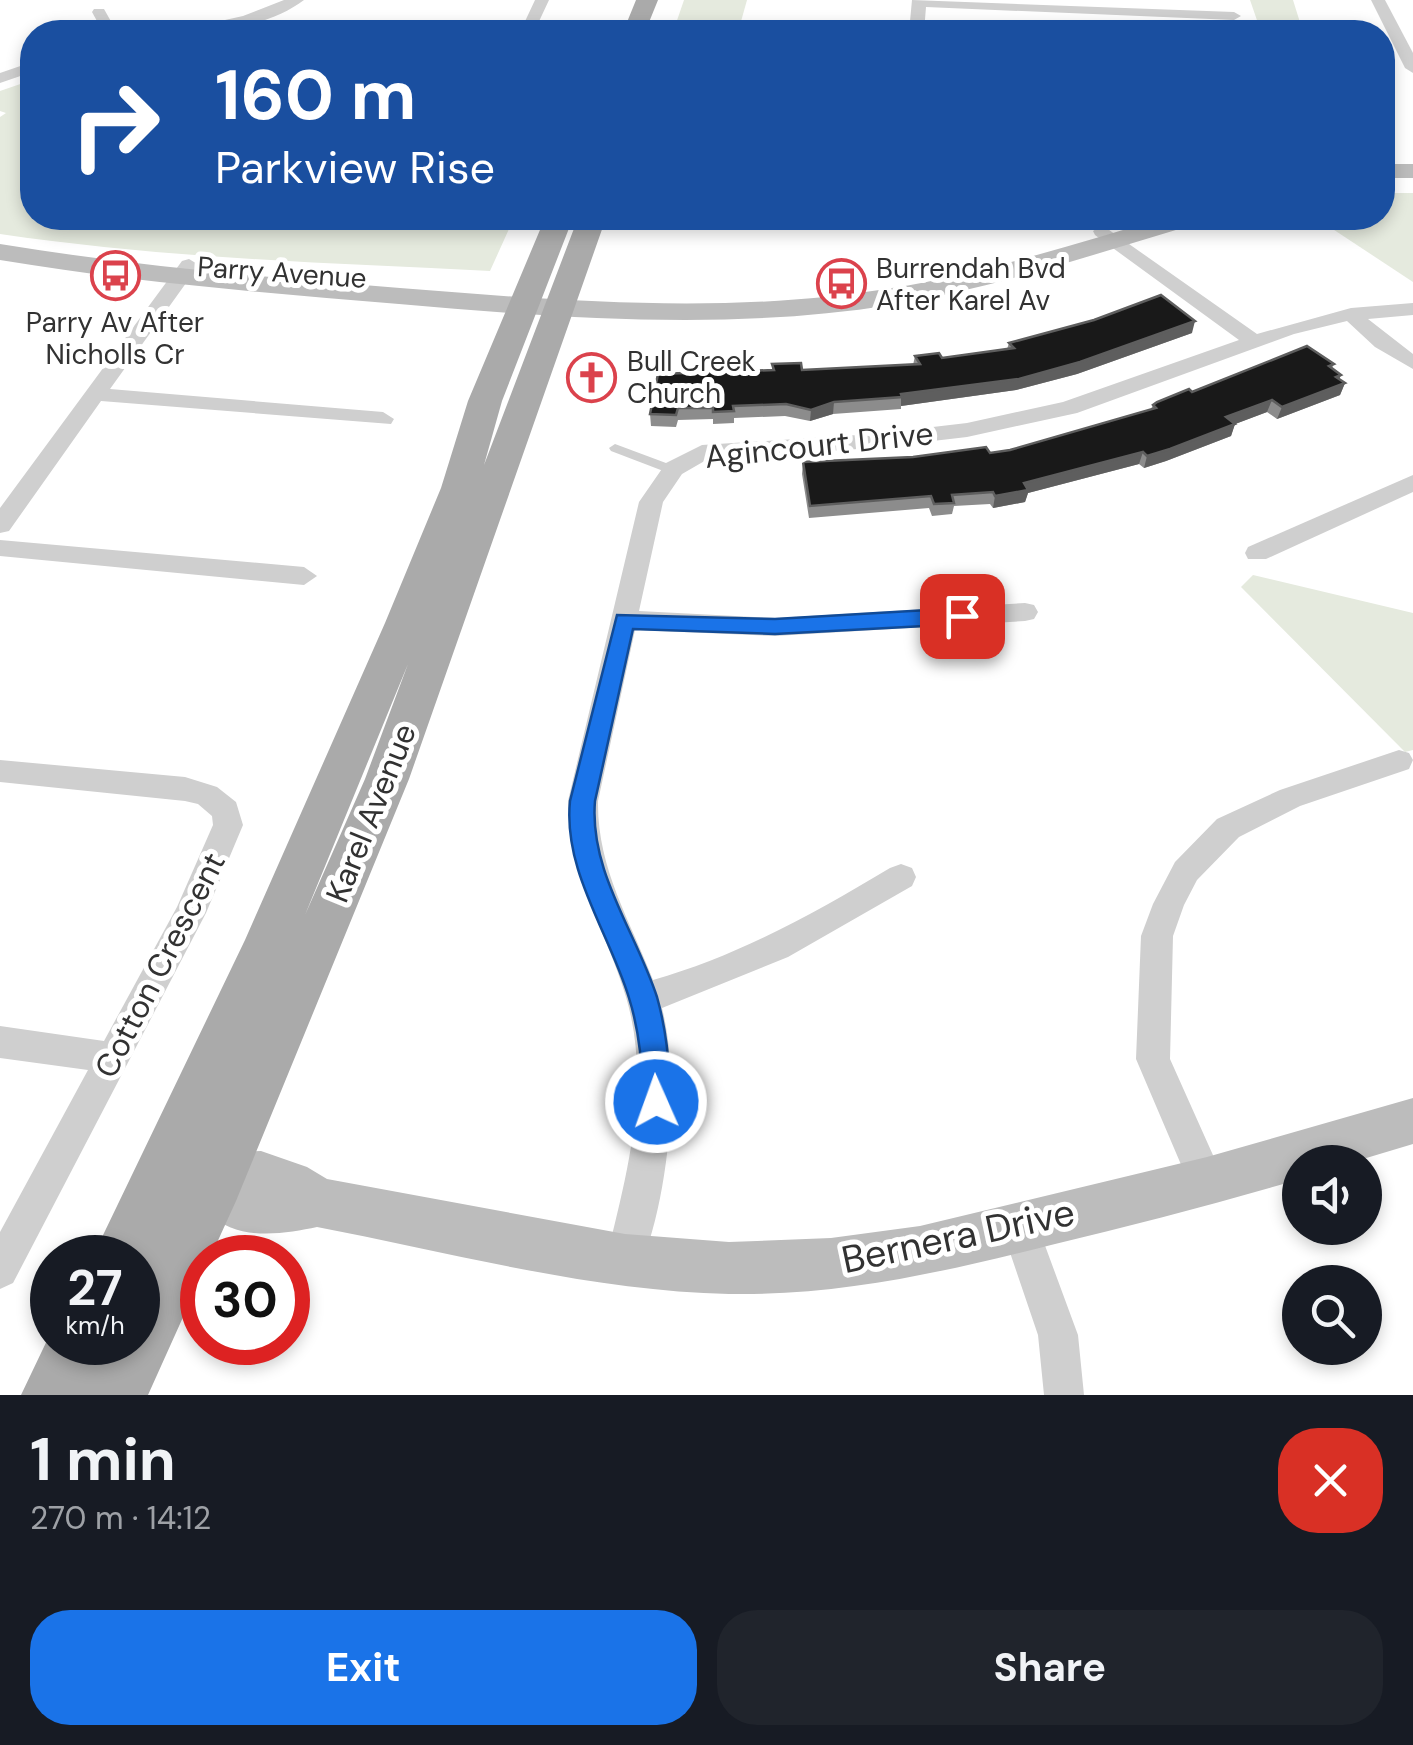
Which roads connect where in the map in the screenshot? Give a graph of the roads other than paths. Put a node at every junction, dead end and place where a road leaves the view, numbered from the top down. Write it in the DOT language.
graph roads {
  1 [pos="297,0"];
  2 [pos="919,1"];
  3 [pos="99,12"];
  4 [pos="1234,16"];
  5 [pos="103,20"];
  6 [pos="247,20"];
  7 [pos="1395,32"];
  8 [pos="1413,68"];
  9 [pos="554,230"];
  10 [pos="588,230"];
  11 [pos="1117,230"];
  12 [pos="1135,230"];
  13 [pos="1108,236"];
  14 [pos="0,242"];
  15 [pos="0,252"];
  16 [pos="185,271"];
  17 [pos="527,296"];
  18 [pos="563,299"];
  19 [pos="1413,309"];
  20 [pos="1351,314"];
  21 [pos="1254,341"];
  22 [pos="1413,363"];
  23 [pos="92,394"];
  24 [pos="383,419"];
  25 [pos="615,448"];
  26 [pos="670,470"];
  27 [pos="1413,482"];
  28 [pos="0,525"];
  29 [pos="0,548"];
  30 [pos="1257,552"];
  31 [pos="304,576"];
  32 [pos="1025,612"];
  33 [pos="624,620"];
  34 [pos="1399,760"];
  35 [pos="0,772"];
  36 [pos="901,877"];
  37 [pos="643,998"];
  38 [pos="0,1042"];
  39 [pos="114,1058"];
  40 [pos="194,1100"];
  41 [pos="1413,1121"];
  42 [pos="216,1180"];
  43 [pos="1207,1182"];
  44 [pos="1020,1226"];
  45 [pos="132,1235"];
  46 [pos="153,1235"];
  47 [pos="625,1260"];
  48 [pos="0,1270"];
  49 [pos="116,1395"];
  50 [pos="1064,1395"];
  1 -- 6 [label="street"];
  2 -- 4 [label="street"];
  3 -- 5 [label="street"];
  7 -- 8 [label="street"];
  9 -- 17 [label="main road, Karel Avenue"];
  10 -- 18 [label="main road, Karel Avenue"];
  11 -- 13 [label="main road"];
  12 -- 13 [label="main road"];
  13 -- 18 [label="main road, Parry Avenue"];
  13 -- 21 [label="street"];
  14 -- 16 [label="main road, Parry Avenue"];
  15 -- 16 [label="main road, Parry Avenue"];
  16 -- 17 [label="main road, Parry Avenue"];
  16 -- 23 [label="street"];
  17 -- 18 [label="main road, Parry Avenue"];
  17 -- 40 [label="main road, Karel Avenue"];
  18 -- 42 [label="main road, Karel Avenue"];
  19 -- 20 [label="street, Agincourt Drive"];
  20 -- 21 [label="street, Agincourt Drive"];
  20 -- 22 [label="street"];
  21 -- 26 [label="street, Agincourt Drive"];
  23 -- 24 [label="street"];
  23 -- 28 [label="street"];
  25 -- 26 [label="lane"];
  26 -- 33 [label="street, Agincourt Drive"];
  27 -- 30 [label="street"];
  29 -- 31 [label="street"];
  32 -- 33 [label="street"];
  33 -- 37 [label="street, Agincourt Drive"];
  34 -- 43 [label="street"];
  35 -- 39 [label="street, Cotton Crescent"];
  36 -- 37 [label="street"];
  37 -- 47 [label="street, Agincourt Drive"];
  38 -- 39 [label="street"];
  39 -- 48 [label="street, Cotton Crescent"];
  40 -- 42 [label="main road"];
  40 -- 45 [label="main road, Karel Avenue"];
  41 -- 43 [label="main road, Bernera Drive"];
  42 -- 46 [label="main road, Bernera Drive"];
  42 -- 47 [label="main road, Bernera Drive"];
  42 -- 49 [label="main road, Karel Avenue"];
  43 -- 44 [label="main road, Bernera Drive"];
  44 -- 47 [label="main road, Bernera Drive"];
  44 -- 50 [label="street"];
}
